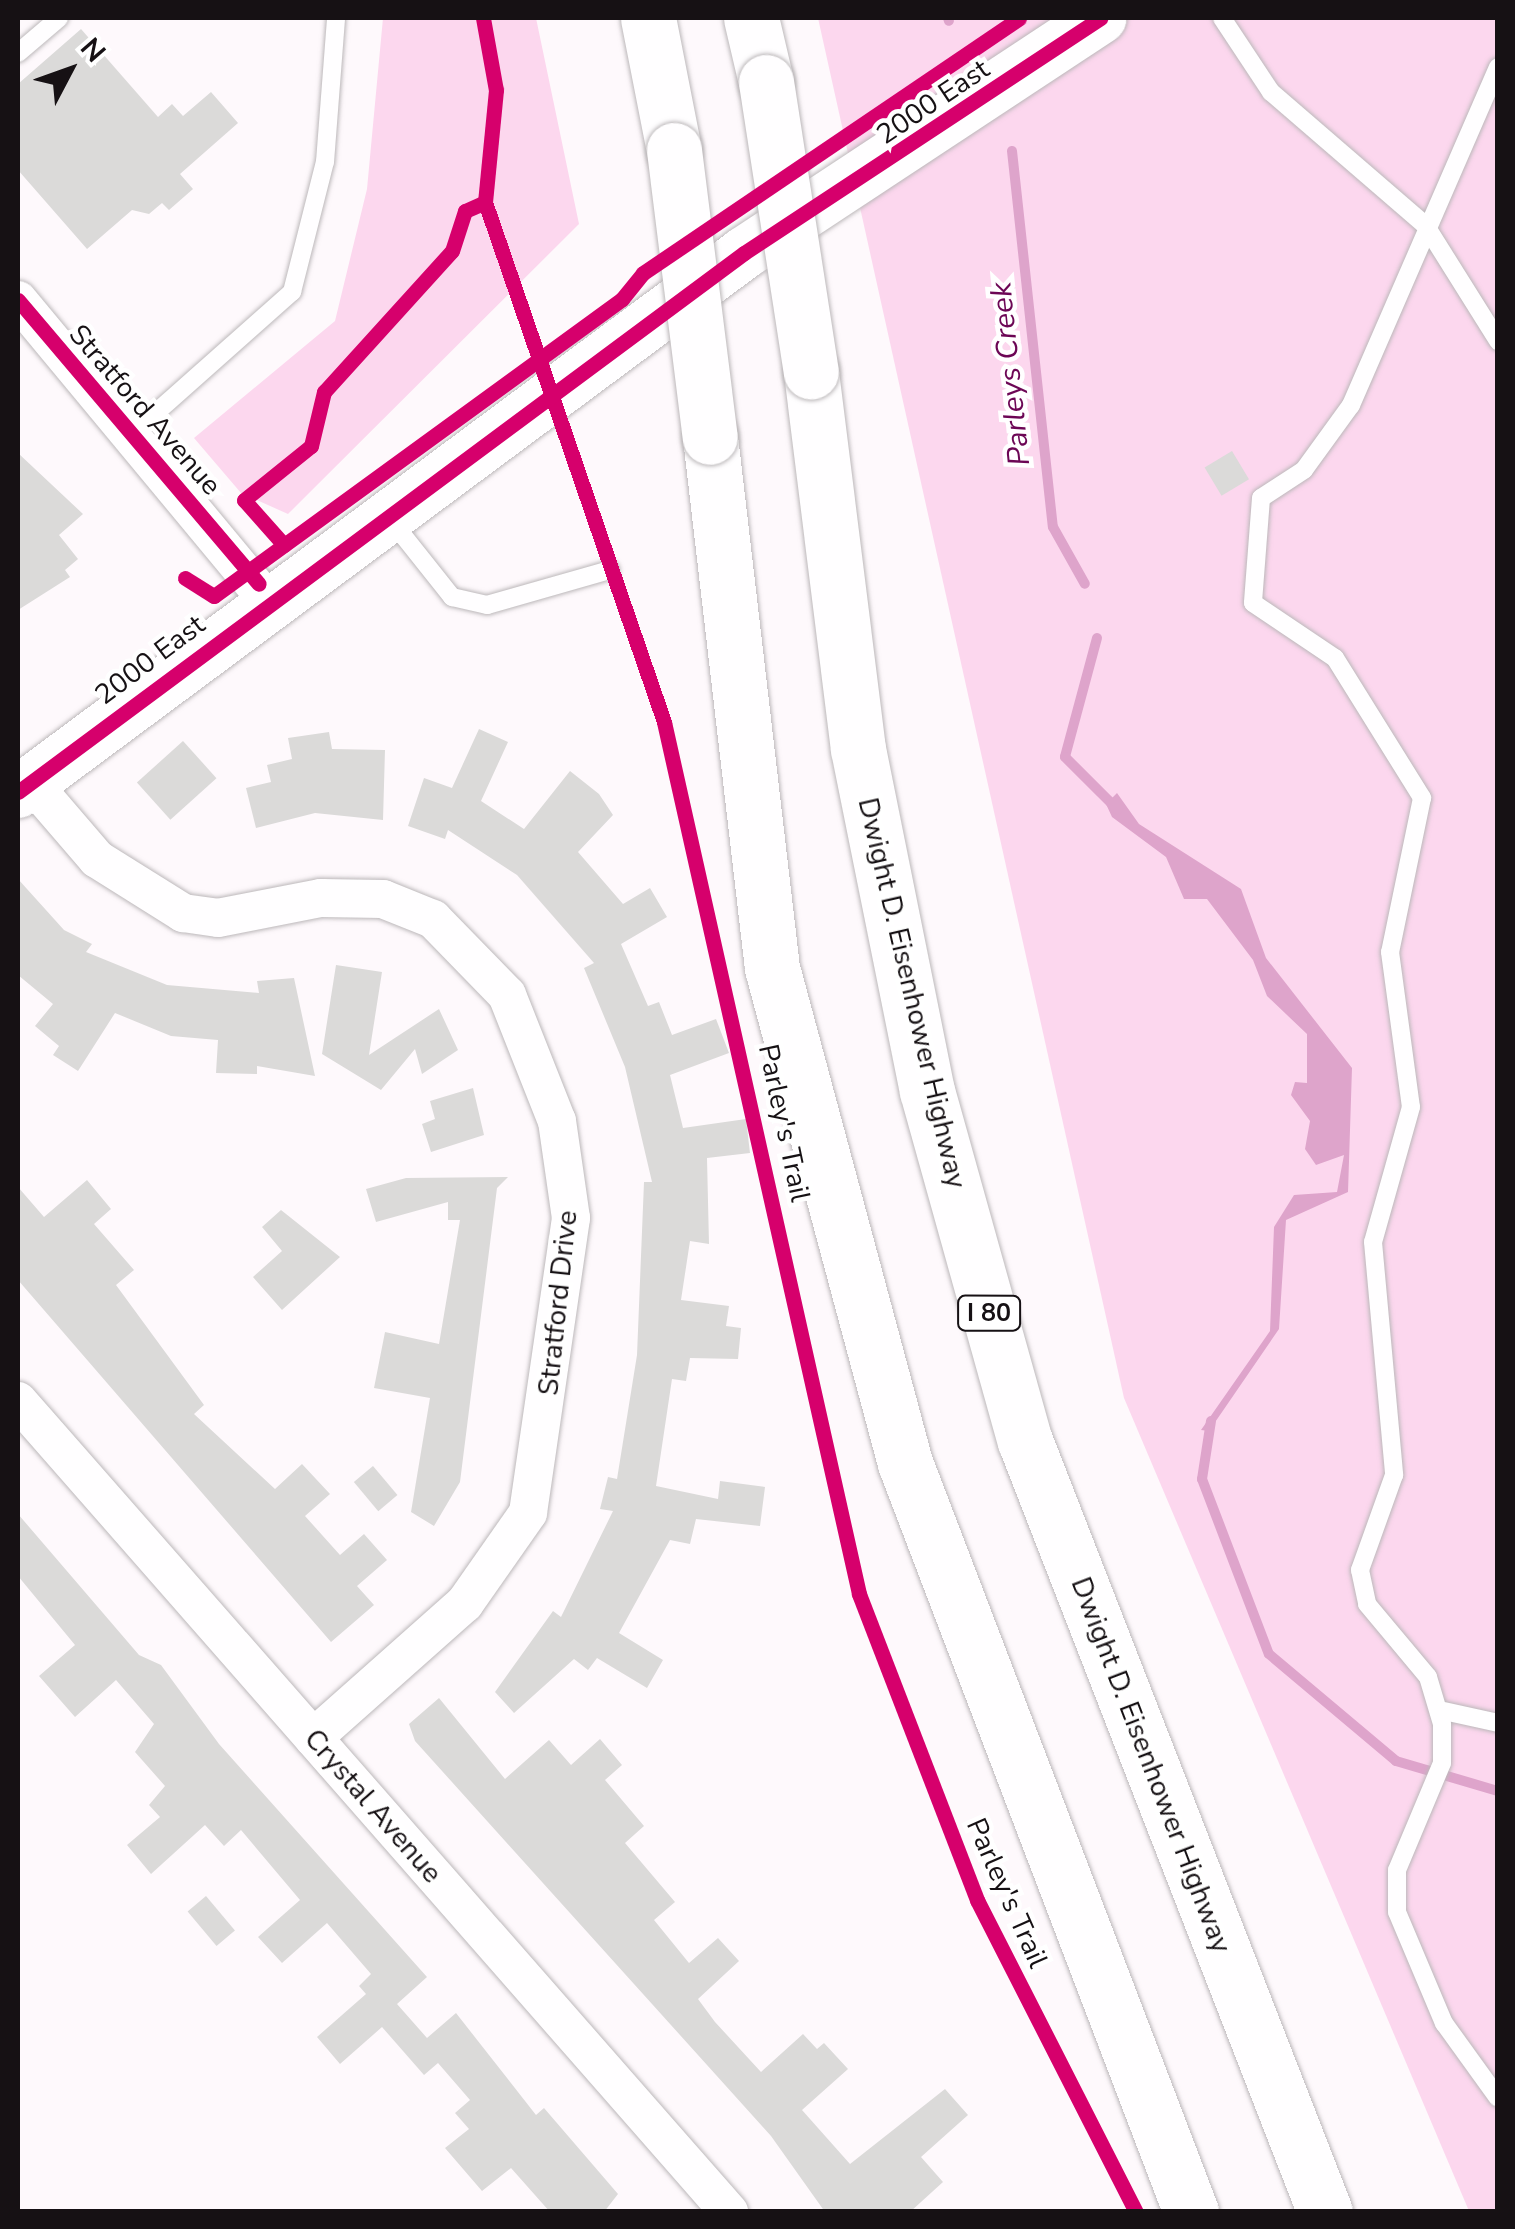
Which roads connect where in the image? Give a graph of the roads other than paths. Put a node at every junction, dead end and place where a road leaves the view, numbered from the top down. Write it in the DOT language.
graph roads {
  1 [pos="59,18"];
  2 [pos="336,18"];
  3 [pos="648,18"];
  4 [pos="752,18"];
  5 [pos="1100,18"];
  6 [pos="1222,18"];
  7 [pos="18,53"];
  8 [pos="1498,67"];
  9 [pos="1426,226"];
  10 [pos="18,300"];
  11 [pos="1498,340"];
  12 [pos="132,433"];
  13 [pos="387,516"];
  14 [pos="610,570"];
  15 [pos="269,602"];
  16 [pos="24,786"];
  17 [pos="18,1401"];
  18 [pos="1439,1710"];
  19 [pos="1498,1723"];
  20 [pos="312,1738"];
  21 [pos="1498,2098"];
  22 [pos="729,2212"];
  23 [pos="1191,2212"];
  24 [pos="1325,2212"];
  1 -- 7 [label="lane"];
  2 -- 12 [label="lane"];
  3 -- 23 [label="highway, bridge"];
  4 -- 24 [label="highway, Dwight D. Eisenhower Highway / I 80, bridge"];
  5 -- 13 [label="street, 2000 East"];
  6 -- 9 [label="lane"];
  8 -- 9 [label="lane"];
  9 -- 11 [label="lane"];
  9 -- 18 [label="lane"];
  10 -- 12 [label="street, Stratford Avenue"];
  12 -- 15 [label="street, Stratford Avenue"];
  13 -- 14 [label="lane"];
  13 -- 15 [label="street, 2000 East"];
  15 -- 16 [label="street, 2000 East"];
  16 -- 20 [label="street, Stratford Drive"];
  17 -- 20 [label="street, Crystal Avenue"];
  18 -- 19 [label="lane"];
  18 -- 21 [label="lane"];
  20 -- 22 [label="street, Crystal Avenue"];
}
